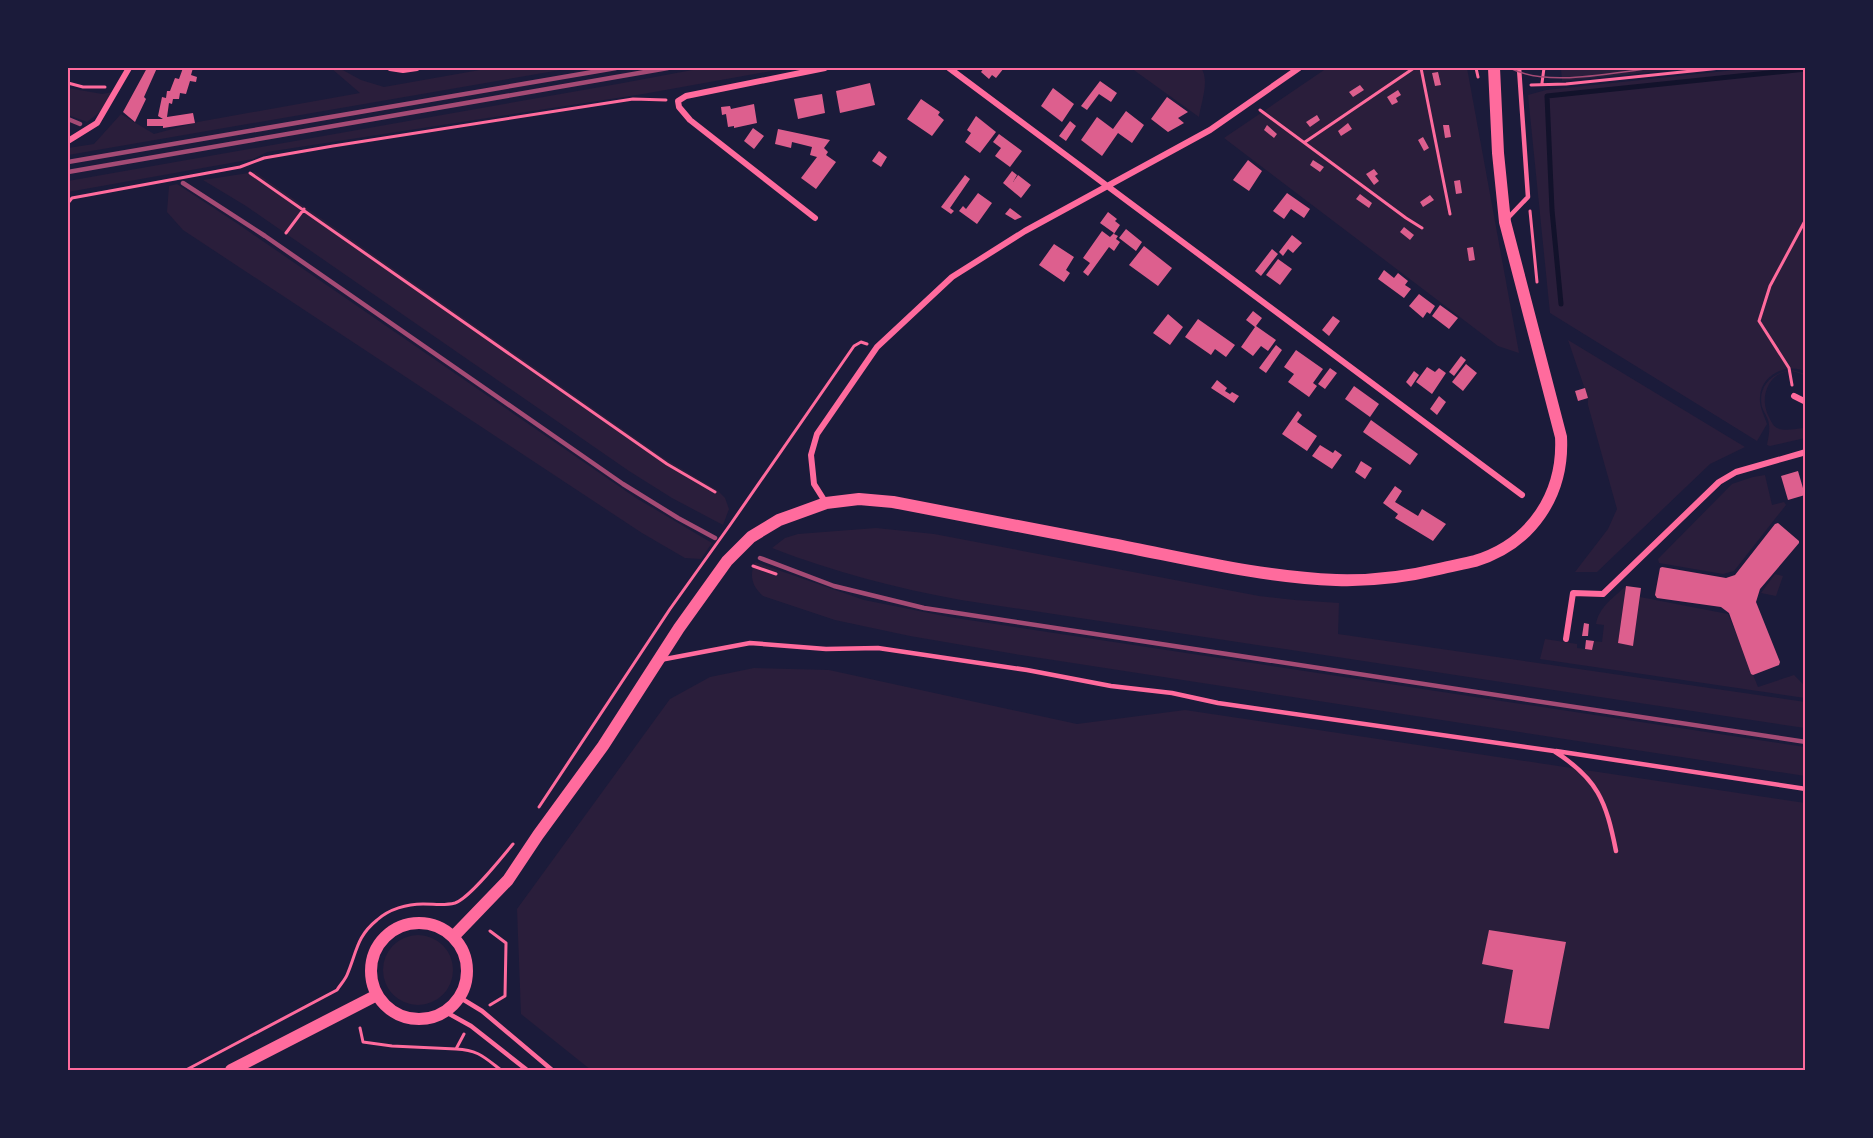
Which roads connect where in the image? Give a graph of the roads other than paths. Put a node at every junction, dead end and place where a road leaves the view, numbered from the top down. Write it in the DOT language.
graph roads {
  1 [pos="129,68"];
  2 [pos="390,68"];
  3 [pos="417,68"];
  4 [pos="825,68"];
  5 [pos="949,68"];
  6 [pos="1299,68"];
  7 [pos="1494,68"];
  8 [pos="1519,68"];
  9 [pos="68,141"];
  10 [pos="1108,187"];
  11 [pos="815,218"];
  12 [pos="1505,222"];
  13 [pos="1794,396"];
  14 [pos="1806,402"];
  15 [pos="1806,452"];
  16 [pos="1522,495"];
  17 [pos="826,503"];
  18 [pos="1566,639"];
  19 [pos="658,661"];
  20 [pos="1554,751"];
  21 [pos="1806,789"];
  22 [pos="1616,851"];
  23 [pos="453,937"];
  24 [pos="377,995"];
  25 [pos="459,997"];
  26 [pos="444,1011"];
  27 [pos="231,1071"];
  28 [pos="527,1071"];
  29 [pos="552,1071"];
  1 -- 9 [label="street"];
  2 -- 3 [label="street"];
  4 -- 11 [label="street"];
  5 -- 10 [label="street"];
  6 -- 10 [label="street"];
  7 -- 12 [label="main road"];
  8 -- 12 [label="lane"];
  10 -- 16 [label="street"];
  10 -- 17 [label="street"];
  12 -- 17 [label="main road"];
  13 -- 14 [label="street"];
  15 -- 18 [label="street"];
  17 -- 19 [label="main road"];
  19 -- 20 [label="lane"];
  19 -- 23 [label="main road"];
  20 -- 21 [label="lane"];
  20 -- 22 [label="lane"];
  23 -- 24 [label="main road"];
  23 -- 25 [label="main road"];
  24 -- 26 [label="main road"];
  24 -- 27 [label="main road"];
  25 -- 26 [label="main road"];
  25 -- 29 [label="lane"];
  26 -- 28 [label="lane"];
}
